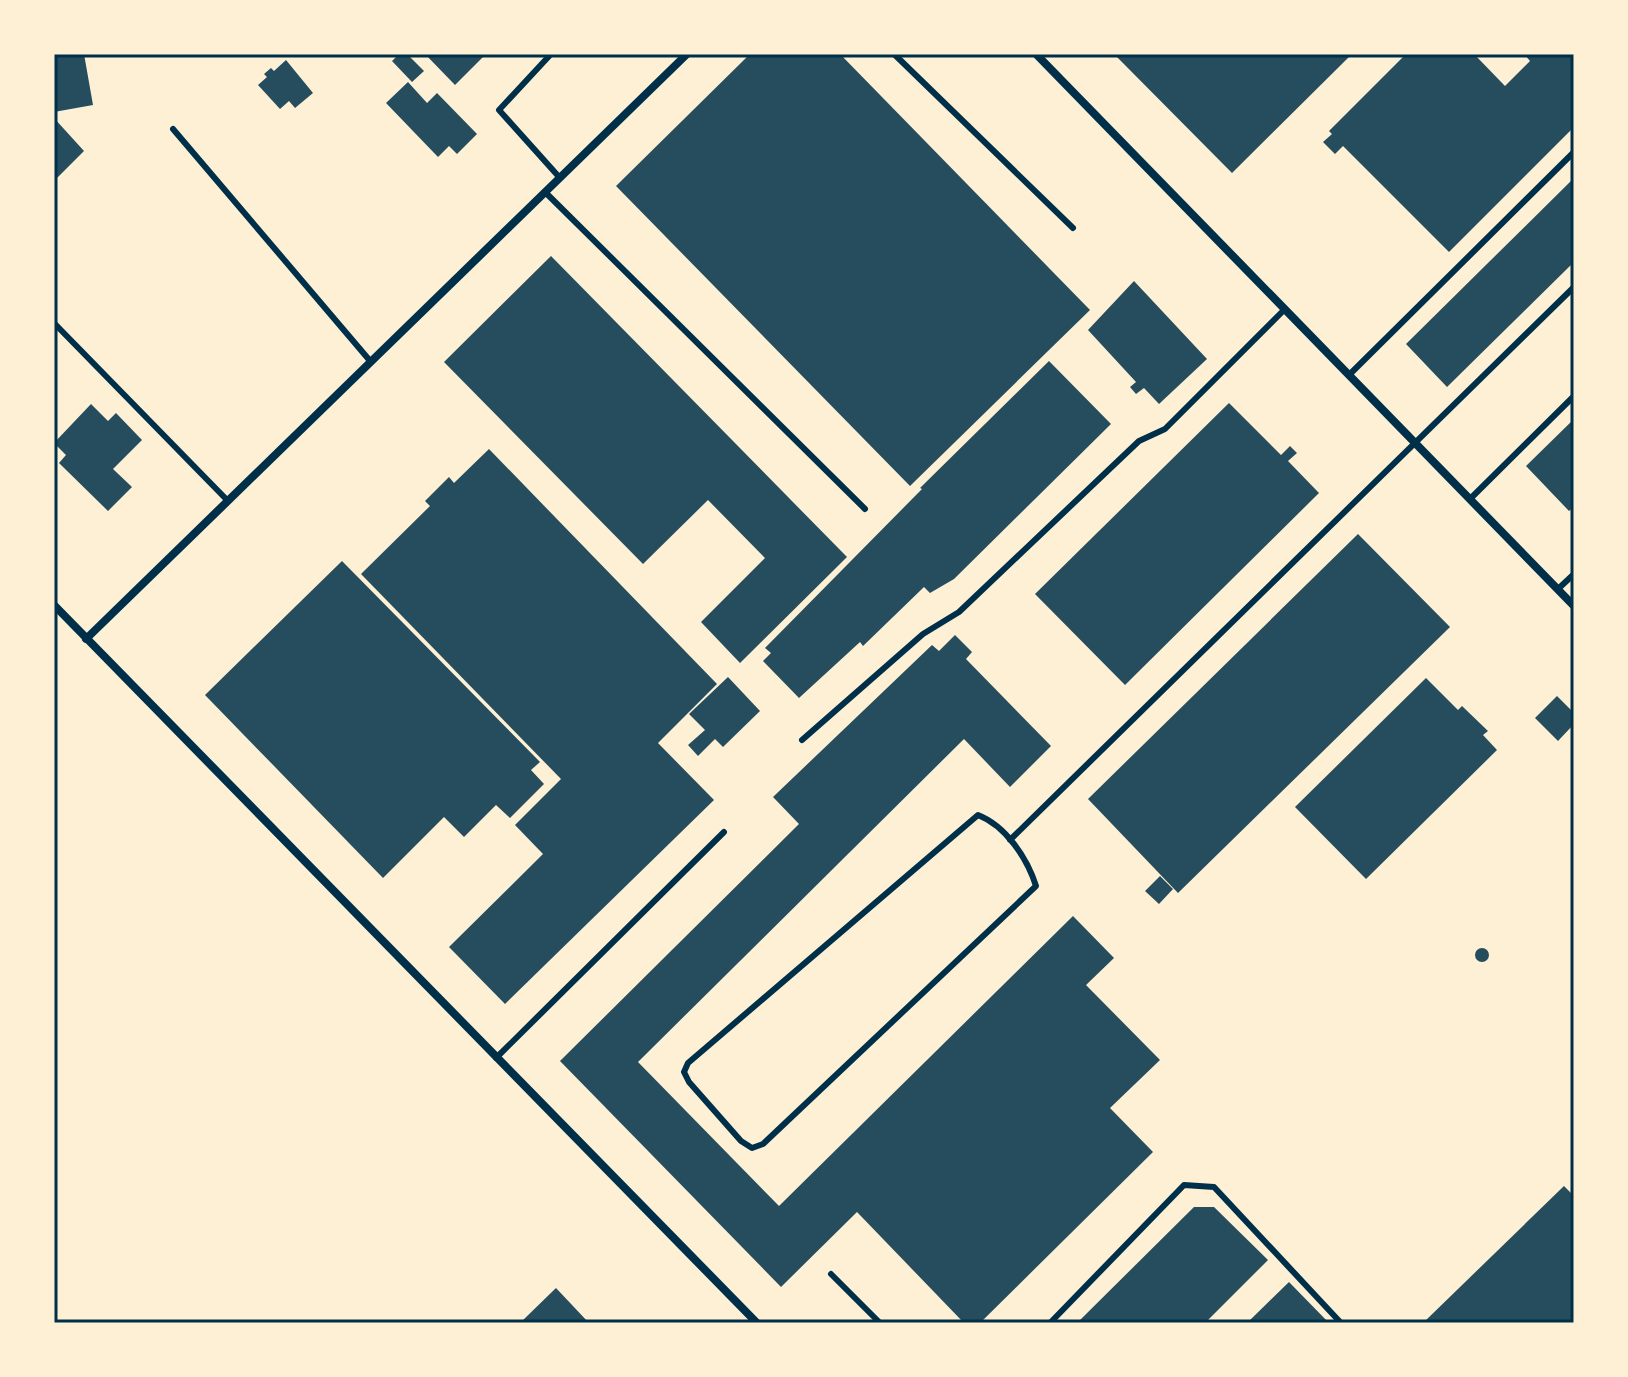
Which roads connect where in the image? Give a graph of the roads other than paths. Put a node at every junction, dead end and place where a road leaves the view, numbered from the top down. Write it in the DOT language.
graph roads {
  1 [pos="551,54"];
  2 [pos="687,54"];
  3 [pos="894,54"];
  4 [pos="1036,54"];
  5 [pos="173,129"];
  6 [pos="1574,152"];
  7 [pos="560,178"];
  8 [pos="545,192"];
  9 [pos="1073,228"];
  10 [pos="1574,287"];
  11 [pos="1285,309"];
  12 [pos="54,323"];
  13 [pos="371,362"];
  14 [pos="1349,375"];
  15 [pos="1574,396"];
  16 [pos="1417,445"];
  17 [pos="1470,499"];
  18 [pos="228,501"];
  19 [pos="865,509"];
  20 [pos="1574,574"];
  21 [pos="1558,589"];
  22 [pos="54,605"];
  23 [pos="1574,606"];
  24 [pos="86,639"];
  25 [pos="802,740"];
  26 [pos="724,832"];
  27 [pos="1010,840"];
  28 [pos="496,1058"];
  29 [pos="831,1274"];
  30 [pos="757,1323"];
  31 [pos="880,1323"];
  32 [pos="1050,1323"];
  33 [pos="1341,1323"];
  1 -- 7 [label="lane"];
  2 -- 7 [label="street"];
  3 -- 9 [label="lane"];
  4 -- 11 [label="street"];
  5 -- 13 [label="lane"];
  6 -- 14 [label="lane"];
  7 -- 8 [label="street"];
  8 -- 13 [label="street"];
  8 -- 19 [label="lane"];
  10 -- 16 [label="lane"];
  11 -- 14 [label="street"];
  11 -- 25 [label="lane"];
  12 -- 18 [label="lane"];
  13 -- 18 [label="street"];
  14 -- 16 [label="street"];
  15 -- 17 [label="lane"];
  16 -- 17 [label="street"];
  16 -- 27 [label="lane"];
  17 -- 21 [label="street"];
  18 -- 24 [label="street"];
  20 -- 21 [label="lane"];
  21 -- 23 [label="street"];
  22 -- 24 [label="street"];
  24 -- 28 [label="street"];
  26 -- 28 [label="lane"];
  27 -- 27 [label="lane"];
  28 -- 30 [label="street"];
  29 -- 31 [label="lane"];
  32 -- 33 [label="lane"];
}
